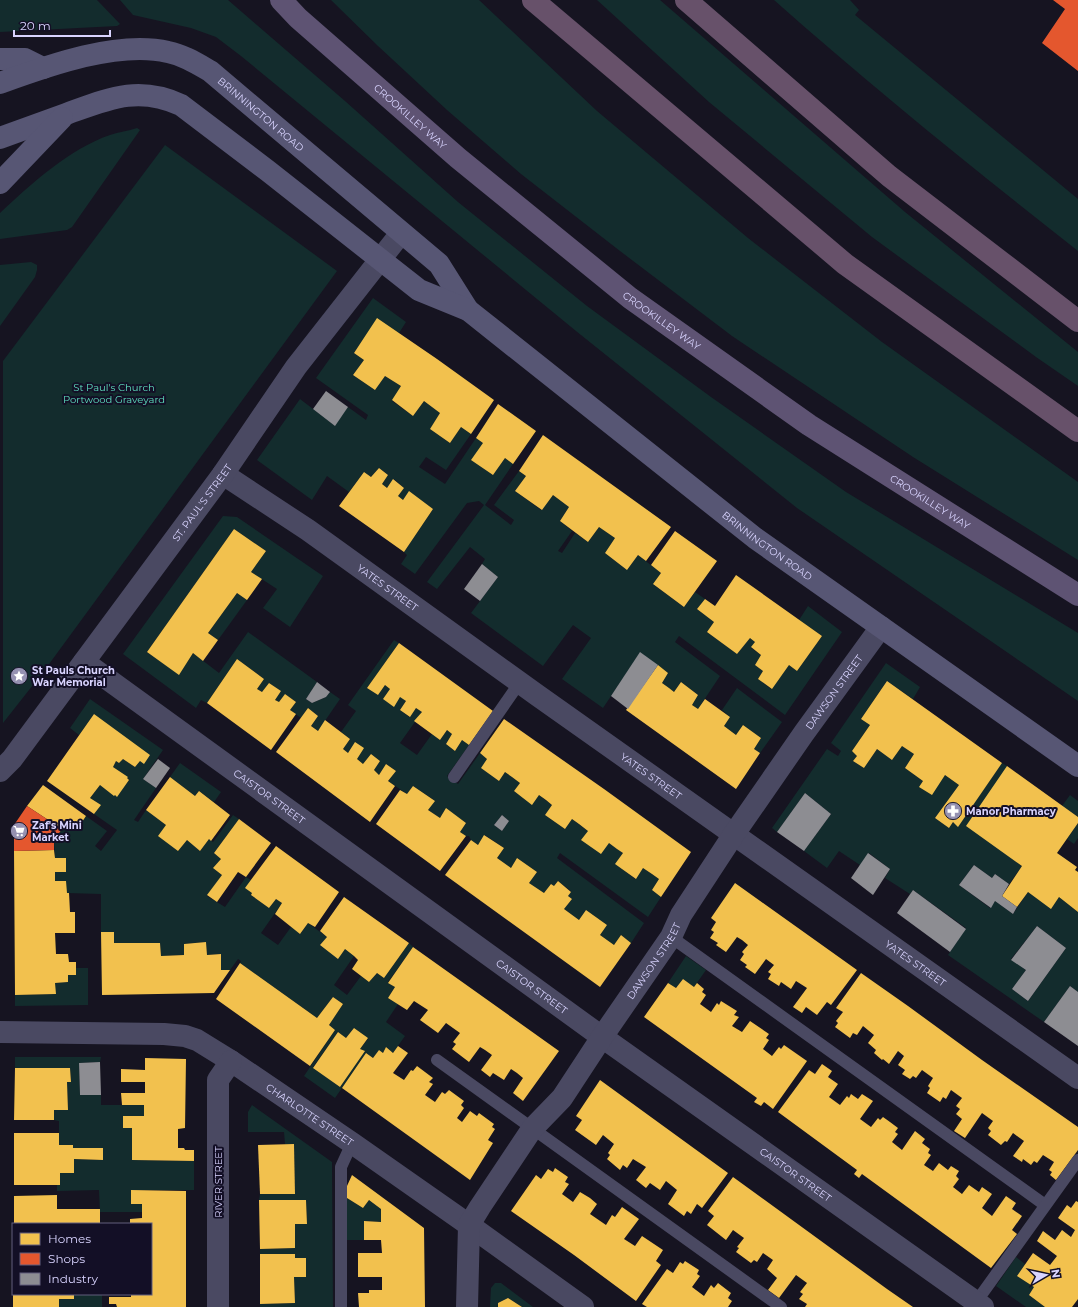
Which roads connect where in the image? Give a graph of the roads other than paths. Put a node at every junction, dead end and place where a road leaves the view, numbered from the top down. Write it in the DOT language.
graph roads {
  1 [pos="281,0"];
  2 [pos="533,0"];
  3 [pos="686,0"];
  4 [pos="0,59"];
  5 [pos="43,68"];
  6 [pos="0,83"];
  7 [pos="65,114"];
  8 [pos="0,138"];
  9 [pos="0,183"];
  10 [pos="401,233"];
  11 [pos="380,260"];
  12 [pos="468,310"];
  13 [pos="1078,321"];
  14 [pos="1078,431"];
  15 [pos="223,474"];
  16 [pos="1078,595"];
  17 [pos="881,627"];
  18 [pos="84,662"];
  19 [pos="520,682"];
  20 [pos="1078,766"];
  21 [pos="0,771"];
  22 [pos="454,777"];
  23 [pos="734,834"];
  24 [pos="671,937"];
  25 [pos="0,1032"];
  26 [pos="602,1037"];
  27 [pos="437,1060"];
  28 [pos="232,1061"];
  29 [pos="1078,1078"];
  30 [pos="532,1129"];
  31 [pos="352,1143"];
  32 [pos="1078,1160"];
  33 [pos="1045,1205"];
  34 [pos="469,1225"];
  35 [pos="977,1305"];
  36 [pos="218,1307"];
  37 [pos="341,1307"];
  38 [pos="467,1307"];
  39 [pos="583,1307"];
  40 [pos="781,1307"];
  1 -- 16 [label="main road, CROOKILLEY WAY"];
  2 -- 14 [label="highway"];
  3 -- 13 [label="highway"];
  4 -- 5 [label="street"];
  5 -- 6 [label="street, BRINNINGTON ROAD"];
  5 -- 10 [label="street, BRINNINGTON ROAD"];
  7 -- 8 [label="street, BRINNINGTON ROAD"];
  7 -- 9 [label="street"];
  7 -- 11 [label="street, BRINNINGTON ROAD"];
  10 -- 11 [label="street, ST. PAUL'S STREET"];
  10 -- 12 [label="street, BRINNINGTON ROAD"];
  11 -- 12 [label="street, BRINNINGTON ROAD"];
  11 -- 15 [label="street, ST. PAUL'S STREET"];
  12 -- 17 [label="street, BRINNINGTON ROAD"];
  15 -- 18 [label="street, ST. PAUL'S STREET"];
  15 -- 19 [label="street, YATES STREET"];
  17 -- 20 [label="street, BRINNINGTON ROAD"];
  17 -- 23 [label="street, DAWSON STREET"];
  18 -- 21 [label="street, ST. PAUL'S STREET"];
  18 -- 26 [label="street, CAISTOR STREET"];
  19 -- 22 [label="lane"];
  19 -- 23 [label="street, YATES STREET"];
  23 -- 24 [label="street, DAWSON STREET"];
  23 -- 29 [label="street, YATES STREET"];
  24 -- 26 [label="street, DAWSON STREET"];
  24 -- 33 [label="lane"];
  25 -- 28 [label="street, CHARLOTTE STREET"];
  26 -- 30 [label="street, DAWSON STREET"];
  26 -- 35 [label="street, CAISTOR STREET"];
  27 -- 30 [label="lane"];
  28 -- 31 [label="street, CHARLOTTE STREET"];
  28 -- 36 [label="street, RIVER STREET"];
  30 -- 34 [label="street, DAWSON STREET"];
  30 -- 40 [label="lane"];
  31 -- 34 [label="street, CHARLOTTE STREET"];
  31 -- 37 [label="lane"];
  32 -- 33 [label="lane"];
  33 -- 35 [label="lane"];
  34 -- 38 [label="street"];
  34 -- 39 [label="street, CHARLOTTE STREET"];
}
